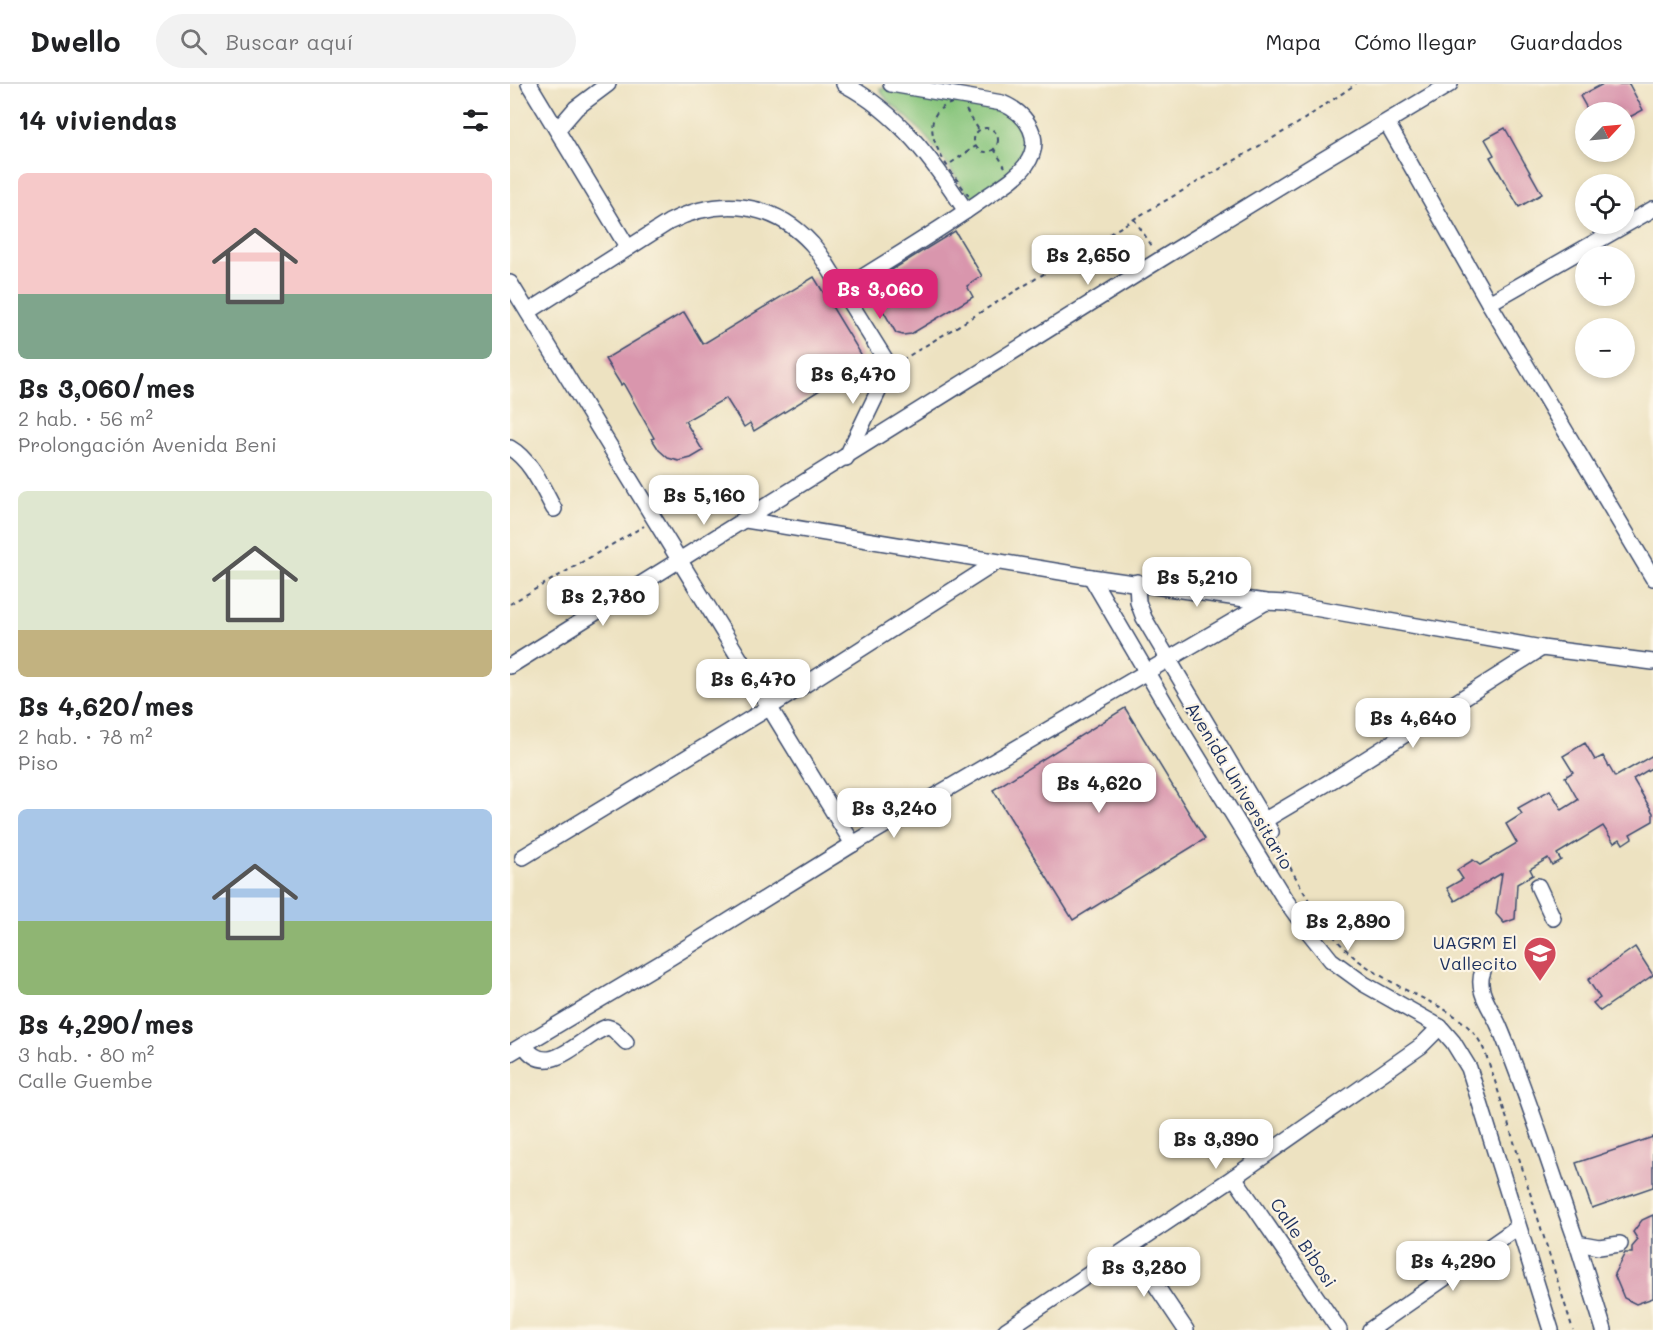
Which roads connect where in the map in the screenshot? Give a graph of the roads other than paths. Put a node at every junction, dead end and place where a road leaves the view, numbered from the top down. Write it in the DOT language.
graph roads {
  1 [pos="529,84"];
  2 [pos="608,84"];
  3 [pos="844,84"];
  4 [pos="891,84"];
  5 [pos="1450,84"];
  6 [pos="1387,123"];
  7 [pos="558,130"];
  8 [pos="1653,209"];
  9 [pos="966,211"];
  10 [pos="628,248"];
  11 [pos="510,283"];
  12 [pos="842,290"];
  13 [pos="1489,303"];
  14 [pos="528,312"];
  15 [pos="510,448"];
  16 [pos="846,458"];
  17 [pos="554,509"];
  18 [pos="746,520"];
  19 [pos="678,560"];
  20 [pos="997,562"];
  21 [pos="1091,577"];
  22 [pos="1653,578"];
  23 [pos="1137,582"];
  24 [pos="1266,602"];
  25 [pos="1542,648"];
  26 [pos="1167,659"];
  27 [pos="1653,662"];
  28 [pos="510,666"];
  29 [pos="1146,672"];
  30 [pos="770,707"];
  31 [pos="853,844"];
  32 [pos="523,857"];
  33 [pos="1538,886"];
  34 [pos="1553,918"];
  35 [pos="1483,971"];
  36 [pos="1440,1027"];
  37 [pos="626,1042"];
  38 [pos="524,1045"];
  39 [pos="510,1053"];
  40 [pos="1234,1177"];
  41 [pos="1518,1227"];
  42 [pos="1577,1243"];
  43 [pos="1620,1244"];
  44 [pos="1130,1247"];
  45 [pos="1012,1328"];
  46 [pos="1186,1330"];
  47 [pos="1339,1330"];
  48 [pos="1370,1330"];
  49 [pos="1551,1330"];
  50 [pos="1604,1330"];
  1 -- 7 [label="street"];
  2 -- 7 [label="street"];
  3 -- 9 [label="street"];
  4 -- 9 [label="street"];
  5 -- 6 [label="street"];
  6 -- 13 [label="street"];
  6 -- 16 [label="street"];
  7 -- 10 [label="street"];
  8 -- 13 [label="street"];
  9 -- 12 [label="street"];
  10 -- 12 [label="street"];
  10 -- 14 [label="street"];
  11 -- 14 [label="street"];
  12 -- 16 [label="street"];
  13 -- 22 [label="street"];
  14 -- 19 [label="street"];
  15 -- 17 [label="street"];
  16 -- 18 [label="street"];
  18 -- 19 [label="street"];
  18 -- 20 [label="street"];
  19 -- 28 [label="street"];
  19 -- 30 [label="street"];
  20 -- 21 [label="street"];
  20 -- 30 [label="street"];
  21 -- 23 [label="street"];
  21 -- 29 [label="street, Avenida Universitario"];
  23 -- 24 [label="street"];
  23 -- 26 [label="street"];
  24 -- 25 [label="street"];
  24 -- 26 [label="street"];
  25 -- 26 [label="street"];
  25 -- 27 [label="street"];
  26 -- 29 [label="street"];
  29 -- 31 [label="street"];
  29 -- 36 [label="street, Avenida Universitario"];
  30 -- 31 [label="street"];
  30 -- 32 [label="street"];
  31 -- 38 [label="street"];
  33 -- 34 [label="street"];
  35 -- 42 [label="street"];
  36 -- 40 [label="street"];
  36 -- 41 [label="street, Avenida Universitario"];
  37 -- 38 [label="street"];
  38 -- 39 [label="street"];
  40 -- 44 [label="street"];
  40 -- 47 [label="street, Calle Bibosi"];
  41 -- 48 [label="street"];
  41 -- 49 [label="street, Avenida Universitario"];
  42 -- 43 [label="street"];
  42 -- 50 [label="street"];
  44 -- 45 [label="street"];
  44 -- 46 [label="street"];
}
